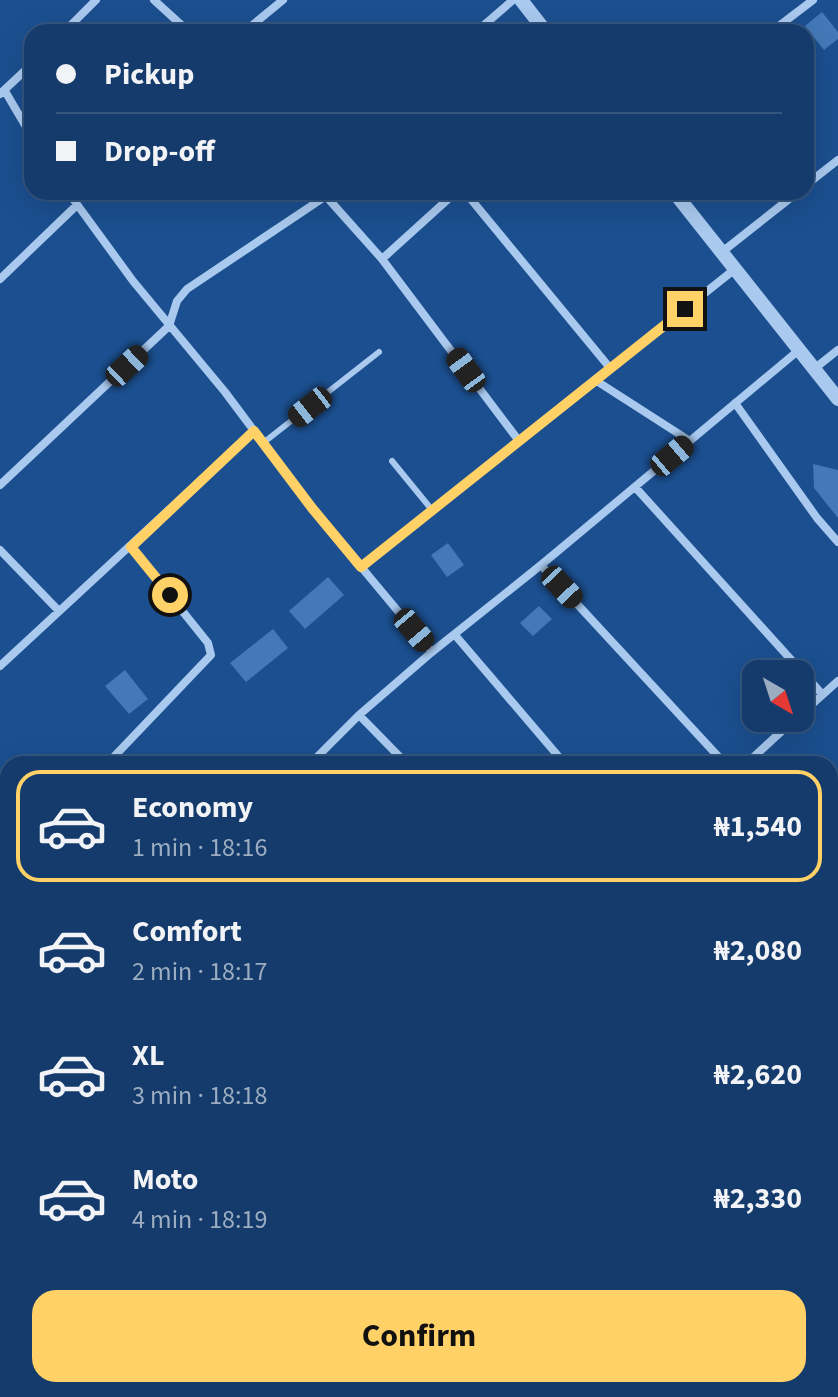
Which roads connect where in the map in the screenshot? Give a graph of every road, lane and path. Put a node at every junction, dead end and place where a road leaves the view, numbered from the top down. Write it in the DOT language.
graph roads {
  1 [pos="96,0"];
  2 [pos="154,0"];
  3 [pos="283,0"];
  4 [pos="813,0"];
  5 [pos="523,1"];
  6 [pos="72,24"];
  7 [pos="180,24"];
  8 [pos="254,24"];
  9 [pos="488,24"];
  10 [pos="540,24"];
  11 [pos="782,24"];
  12 [pos="24,71"];
  13 [pos="2,92"];
  14 [pos="24,125"];
  15 [pos="838,160"];
  16 [pos="814,179"];
  17 [pos="74,200"];
  18 [pos="315,200"];
  19 [pos="329,200"];
  20 [pos="447,200"];
  21 [pos="472,200"];
  22 [pos="680,200"];
  23 [pos="788,200"];
  24 [pos="77,205"];
  25 [pos="722,252"];
  26 [pos="382,259"];
  27 [pos="735,269"];
  28 [pos="0,279"];
  29 [pos="169,326"];
  30 [pos="799,350"];
  31 [pos="838,350"];
  32 [pos="379,352"];
  33 [pos="610,368"];
  34 [pos="814,369"];
  35 [pos="595,380"];
  36 [pos="838,399"];
  37 [pos="735,403"];
  38 [pos="254,431"];
  39 [pos="519,441"];
  40 [pos="690,441"];
  41 [pos="263,443"];
  42 [pos="392,461"];
  43 [pos="0,485"];
  44 [pos="635,487"];
  45 [pos="432,510"];
  46 [pos="838,542"];
  47 [pos="131,547"];
  48 [pos="0,550"];
  49 [pos="541,565"];
  50 [pos="361,567"];
  51 [pos="59,611"];
  52 [pos="455,635"];
  53 [pos="432,652"];
  54 [pos="0,666"];
  55 [pos="838,681"];
  56 [pos="822,694"];
  57 [pos="814,701"];
  58 [pos="359,715"];
  59 [pos="781,732"];
  60 [pos="115,756"];
  61 [pos="318,756"];
  62 [pos="399,756"];
  63 [pos="558,756"];
  64 [pos="718,756"];
  65 [pos="755,756"];
  1 -- 6 [label="street"];
  2 -- 7 [label="street"];
  3 -- 8 [label="street"];
  4 -- 11 [label="street"];
  5 -- 9 [label="street"];
  5 -- 10 [label="street"];
  12 -- 13 [label="street"];
  13 -- 14 [label="street"];
  15 -- 16 [label="street"];
  17 -- 24 [label="street"];
  18 -- 29 [label="street"];
  19 -- 26 [label="street"];
  20 -- 26 [label="street"];
  21 -- 33 [label="street"];
  22 -- 25 [label="street"];
  23 -- 25 [label="street"];
  24 -- 28 [label="street"];
  24 -- 29 [label="street"];
  25 -- 27 [label="street"];
  26 -- 39 [label="street"];
  27 -- 30 [label="street"];
  27 -- 33 [label="street"];
  29 -- 38 [label="street"];
  29 -- 43 [label="street"];
  30 -- 34 [label="street"];
  30 -- 37 [label="street"];
  31 -- 34 [label="street"];
  32 -- 41 [label="lane"];
  33 -- 35 [label="street"];
  34 -- 36 [label="street"];
  35 -- 39 [label="street"];
  35 -- 40 [label="street"];
  37 -- 40 [label="street"];
  37 -- 46 [label="street"];
  38 -- 41 [label="street"];
  38 -- 47 [label="street"];
  39 -- 45 [label="street"];
  40 -- 44 [label="street"];
  41 -- 50 [label="street"];
  42 -- 45 [label="lane"];
  44 -- 49 [label="street"];
  44 -- 56 [label="street"];
  45 -- 50 [label="street"];
  47 -- 51 [label="street"];
  47 -- 60 [label="street"];
  48 -- 51 [label="street"];
  49 -- 52 [label="street"];
  49 -- 64 [label="street"];
  50 -- 53 [label="street"];
  51 -- 54 [label="street"];
  52 -- 53 [label="street"];
  52 -- 63 [label="street"];
  53 -- 58 [label="street"];
  55 -- 56 [label="street"];
  56 -- 57 [label="street"];
  58 -- 61 [label="street"];
  58 -- 62 [label="street"];
  59 -- 65 [label="street"];
}
